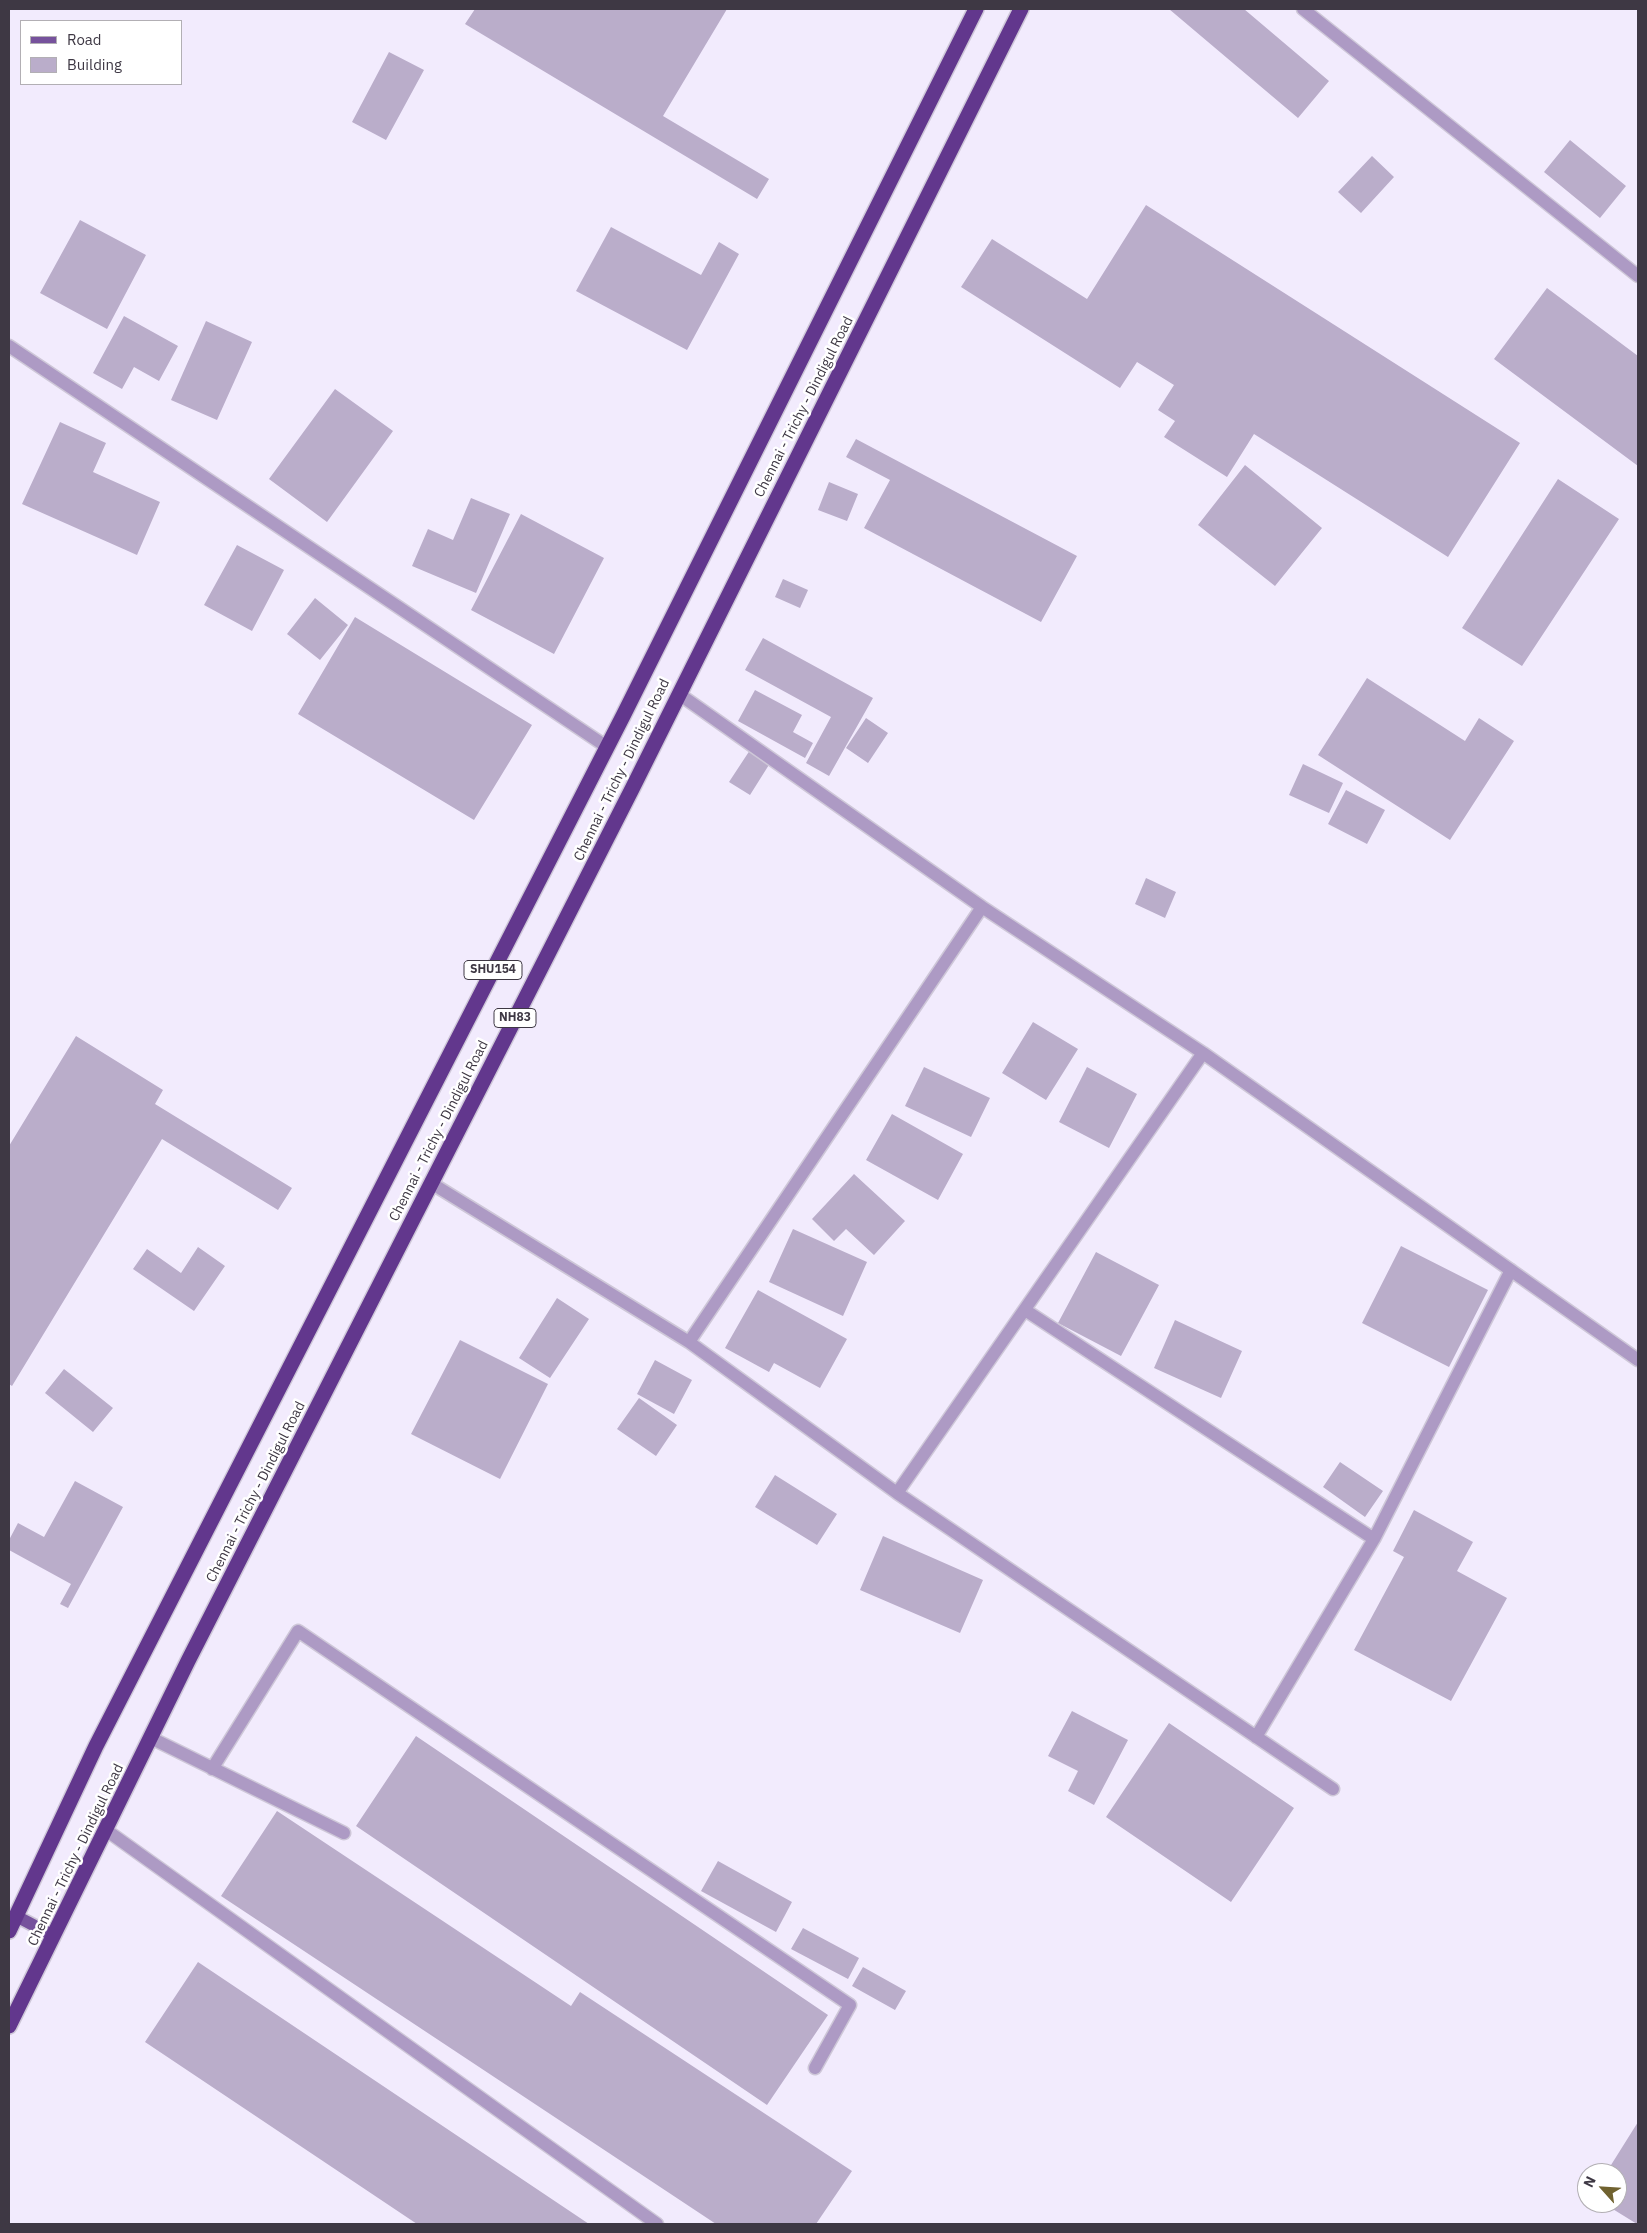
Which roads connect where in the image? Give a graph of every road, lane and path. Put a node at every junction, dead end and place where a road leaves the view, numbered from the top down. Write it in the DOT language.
graph roads {
  1 [pos="976,9"];
  2 [pos="1021,9"];
  3 [pos="1303,9"];
  4 [pos="1638,276"];
  5 [pos="9,346"];
  6 [pos="678,694"];
  7 [pos="607,747"];
  8 [pos="982,907"];
  9 [pos="1203,1053"];
  10 [pos="431,1183"];
  11 [pos="1510,1270"];
  12 [pos="1025,1310"];
  13 [pos="689,1342"];
  14 [pos="1638,1360"];
  15 [pos="897,1493"];
  16 [pos="1374,1539"];
  17 [pos="1256,1737"];
  18 [pos="150,1738"];
  19 [pos="212,1769"];
  20 [pos="1334,1789"];
  21 [pos="106,1830"];
  22 [pos="344,1833"];
  23 [pos="12,1914"];
  24 [pos="9,1932"];
  25 [pos="54,1936"];
  26 [pos="9,2026"];
  27 [pos="815,2068"];
  28 [pos="657,2224"];
  1 -- 7 [label="highway, Chennai - Trichy - Dindigul Road / SHU154"];
  2 -- 6 [label="highway, Chennai - Trichy - Dindigul Road / NH83"];
  3 -- 4 [label="street"];
  5 -- 7 [label="street"];
  6 -- 8 [label="street"];
  6 -- 10 [label="highway, Chennai - Trichy - Dindigul Road / NH83"];
  7 -- 23 [label="highway, Chennai - Trichy - Dindigul Road / SHU154"];
  8 -- 9 [label="street"];
  8 -- 13 [label="street"];
  9 -- 11 [label="street"];
  9 -- 12 [label="street"];
  10 -- 13 [label="street"];
  10 -- 18 [label="highway, Chennai - Trichy - Dindigul Road / NH83"];
  11 -- 14 [label="street"];
  11 -- 16 [label="street"];
  12 -- 15 [label="street"];
  12 -- 16 [label="street"];
  13 -- 15 [label="street"];
  15 -- 17 [label="street"];
  16 -- 17 [label="street"];
  17 -- 20 [label="street"];
  18 -- 19 [label="street"];
  18 -- 21 [label="highway, Chennai - Trichy - Dindigul Road / NH83"];
  19 -- 22 [label="street"];
  19 -- 27 [label="street"];
  21 -- 25 [label="highway, Chennai - Trichy - Dindigul Road / NH83"];
  21 -- 28 [label="street"];
  23 -- 24 [label="highway, Chennai - Trichy - Dindigul Road / SHU154"];
  23 -- 25 [label="main road"];
  25 -- 26 [label="highway, Chennai - Trichy - Dindigul Road / NH83"];
}
